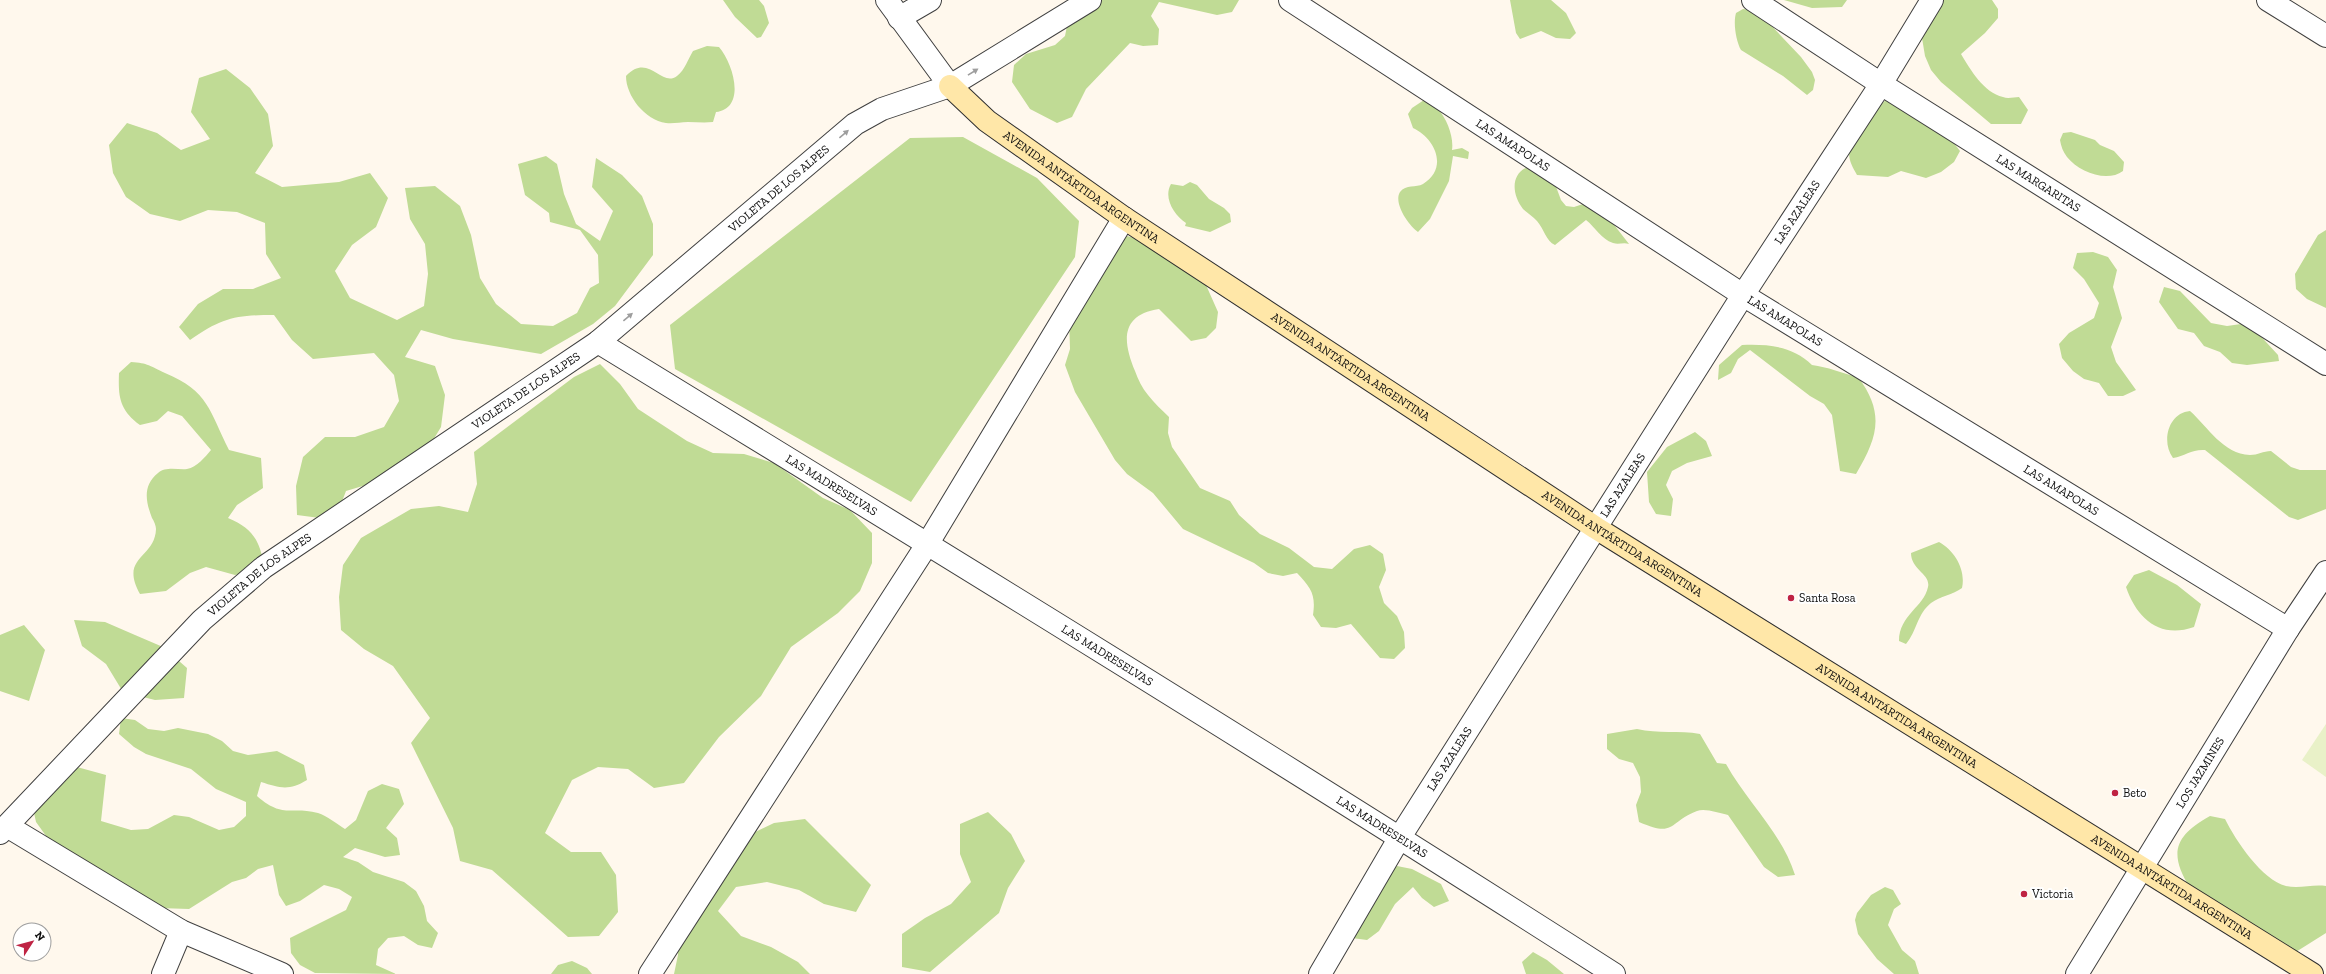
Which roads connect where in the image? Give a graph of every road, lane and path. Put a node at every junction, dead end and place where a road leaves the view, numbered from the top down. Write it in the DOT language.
graph roads {
  1 [pos="887,0"];
  2 [pos="930,0"];
  3 [pos="1090,0"];
  4 [pos="1290,0"];
  5 [pos="1753,0"];
  6 [pos="1932,0"];
  7 [pos="2268,0"];
  8 [pos="899,18"];
  9 [pos="2326,36"];
  10 [pos="1881,84"];
  11 [pos="950,86"];
  12 [pos="1124,218"];
  13 [pos="1743,295"];
  14 [pos="598,342"];
  15 [pos="2326,364"];
  16 [pos="1596,528"];
  17 [pos="928,543"];
  18 [pos="2326,572"];
  19 [pos="2288,629"];
  20 [pos="3,829"];
  21 [pos="1400,837"];
  22 [pos="2143,867"];
  23 [pos="181,931"];
  24 [pos="163,974"];
  25 [pos="282,974"];
  26 [pos="650,974"];
  27 [pos="1320,974"];
  28 [pos="1614,974"];
  29 [pos="2077,974"];
  30 [pos="2312,974"];
  1 -- 8 [label="street"];
  2 -- 8 [label="street"];
  11 -- 3 [label="street, VIOLETA DE LOS ALPES, one-way"];
  4 -- 13 [label="street, LAS AMAPOLAS"];
  5 -- 10 [label="street, LAS MARGARITAS"];
  6 -- 10 [label="street, LAS AZALEAS"];
  7 -- 9 [label="street"];
  8 -- 11 [label="street"];
  10 -- 13 [label="street, LAS AZALEAS"];
  10 -- 15 [label="street, LAS MARGARITAS"];
  11 -- 12 [label="main road, AVENIDA ANTÁRTIDA ARGENTINA"];
  14 -- 11 [label="street, VIOLETA DE LOS ALPES, one-way"];
  12 -- 16 [label="main road, AVENIDA ANTÁRTIDA ARGENTINA"];
  12 -- 17 [label="street"];
  13 -- 16 [label="street, LAS AZALEAS"];
  13 -- 19 [label="street, LAS AMAPOLAS"];
  14 -- 17 [label="street, LAS MADRESELVAS"];
  14 -- 20 [label="street, VIOLETA DE LOS ALPES"];
  16 -- 21 [label="street, LAS AZALEAS"];
  16 -- 22 [label="main road, AVENIDA ANTÁRTIDA ARGENTINA"];
  17 -- 21 [label="street, LAS MADRESELVAS"];
  17 -- 26 [label="street"];
  18 -- 19 [label="street, LOS JAZMINES"];
  19 -- 22 [label="street, LOS JAZMINES"];
  20 -- 23 [label="street"];
  21 -- 27 [label="street, LAS AZALEAS"];
  21 -- 28 [label="street, LAS MADRESELVAS"];
  22 -- 29 [label="street, LOS JAZMINES"];
  22 -- 30 [label="main road, AVENIDA ANTÁRTIDA ARGENTINA"];
  23 -- 24 [label="street"];
  23 -- 25 [label="street"];
}
